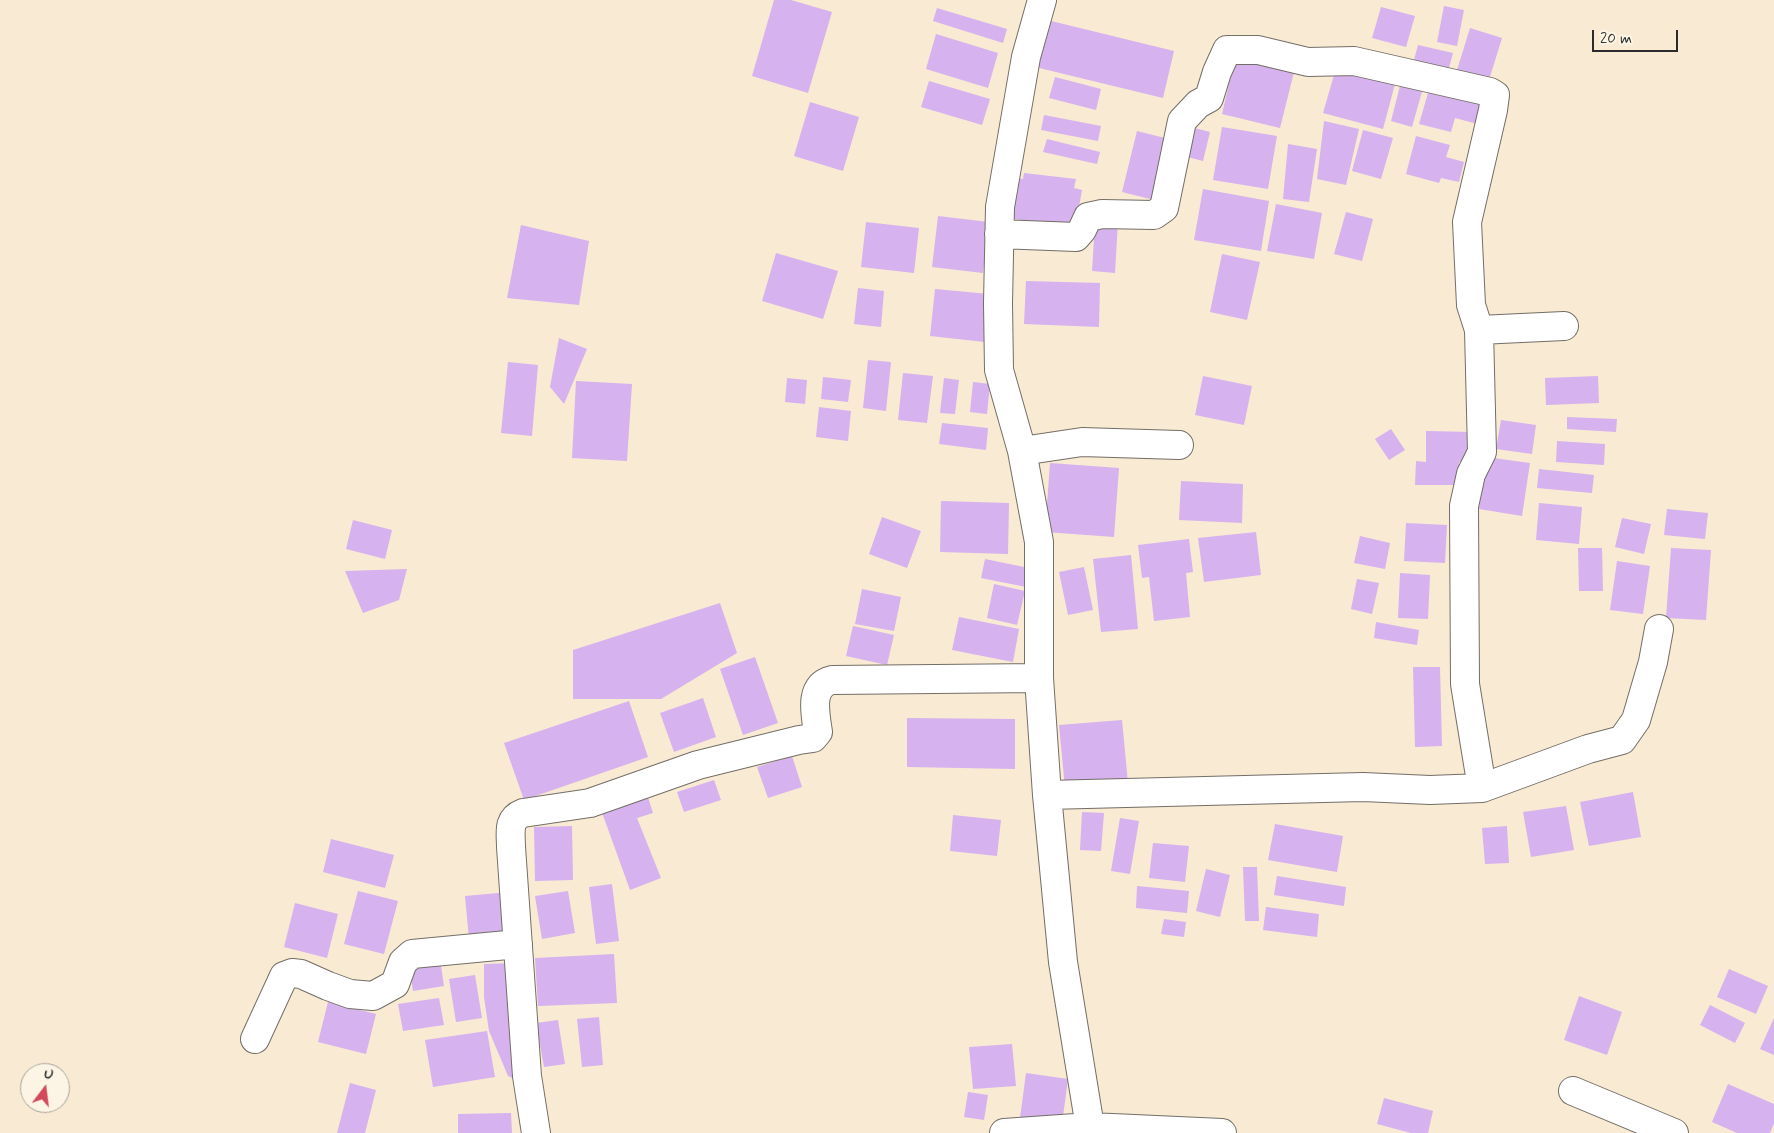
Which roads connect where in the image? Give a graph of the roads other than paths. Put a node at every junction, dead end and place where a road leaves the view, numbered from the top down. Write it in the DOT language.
graph roads {
  1 [pos="1042,0"];
  2 [pos="999,234"];
  3 [pos="1564,326"];
  4 [pos="1479,330"];
  5 [pos="1179,445"];
  6 [pos="1022,450"];
  7 [pos="1659,629"];
  8 [pos="1039,678"];
  9 [pos="1482,788"];
  10 [pos="1047,795"];
  11 [pos="518,944"];
  12 [pos="255,1039"];
  13 [pos="1573,1091"];
  14 [pos="1089,1130"];
  15 [pos="536,1133"];
  16 [pos="1004,1133"];
  17 [pos="1222,1133"];
  18 [pos="1674,1133"];
  1 -- 2 [label="street"];
  2 -- 4 [label="street"];
  2 -- 6 [label="street"];
  3 -- 4 [label="street"];
  4 -- 9 [label="street"];
  5 -- 6 [label="street"];
  6 -- 8 [label="street"];
  7 -- 9 [label="street"];
  8 -- 10 [label="street"];
  8 -- 11 [label="street"];
  9 -- 10 [label="street"];
  10 -- 14 [label="street"];
  11 -- 12 [label="street"];
  11 -- 15 [label="street"];
  13 -- 18 [label="street"];
  14 -- 16 [label="street"];
  14 -- 17 [label="street"];
}
